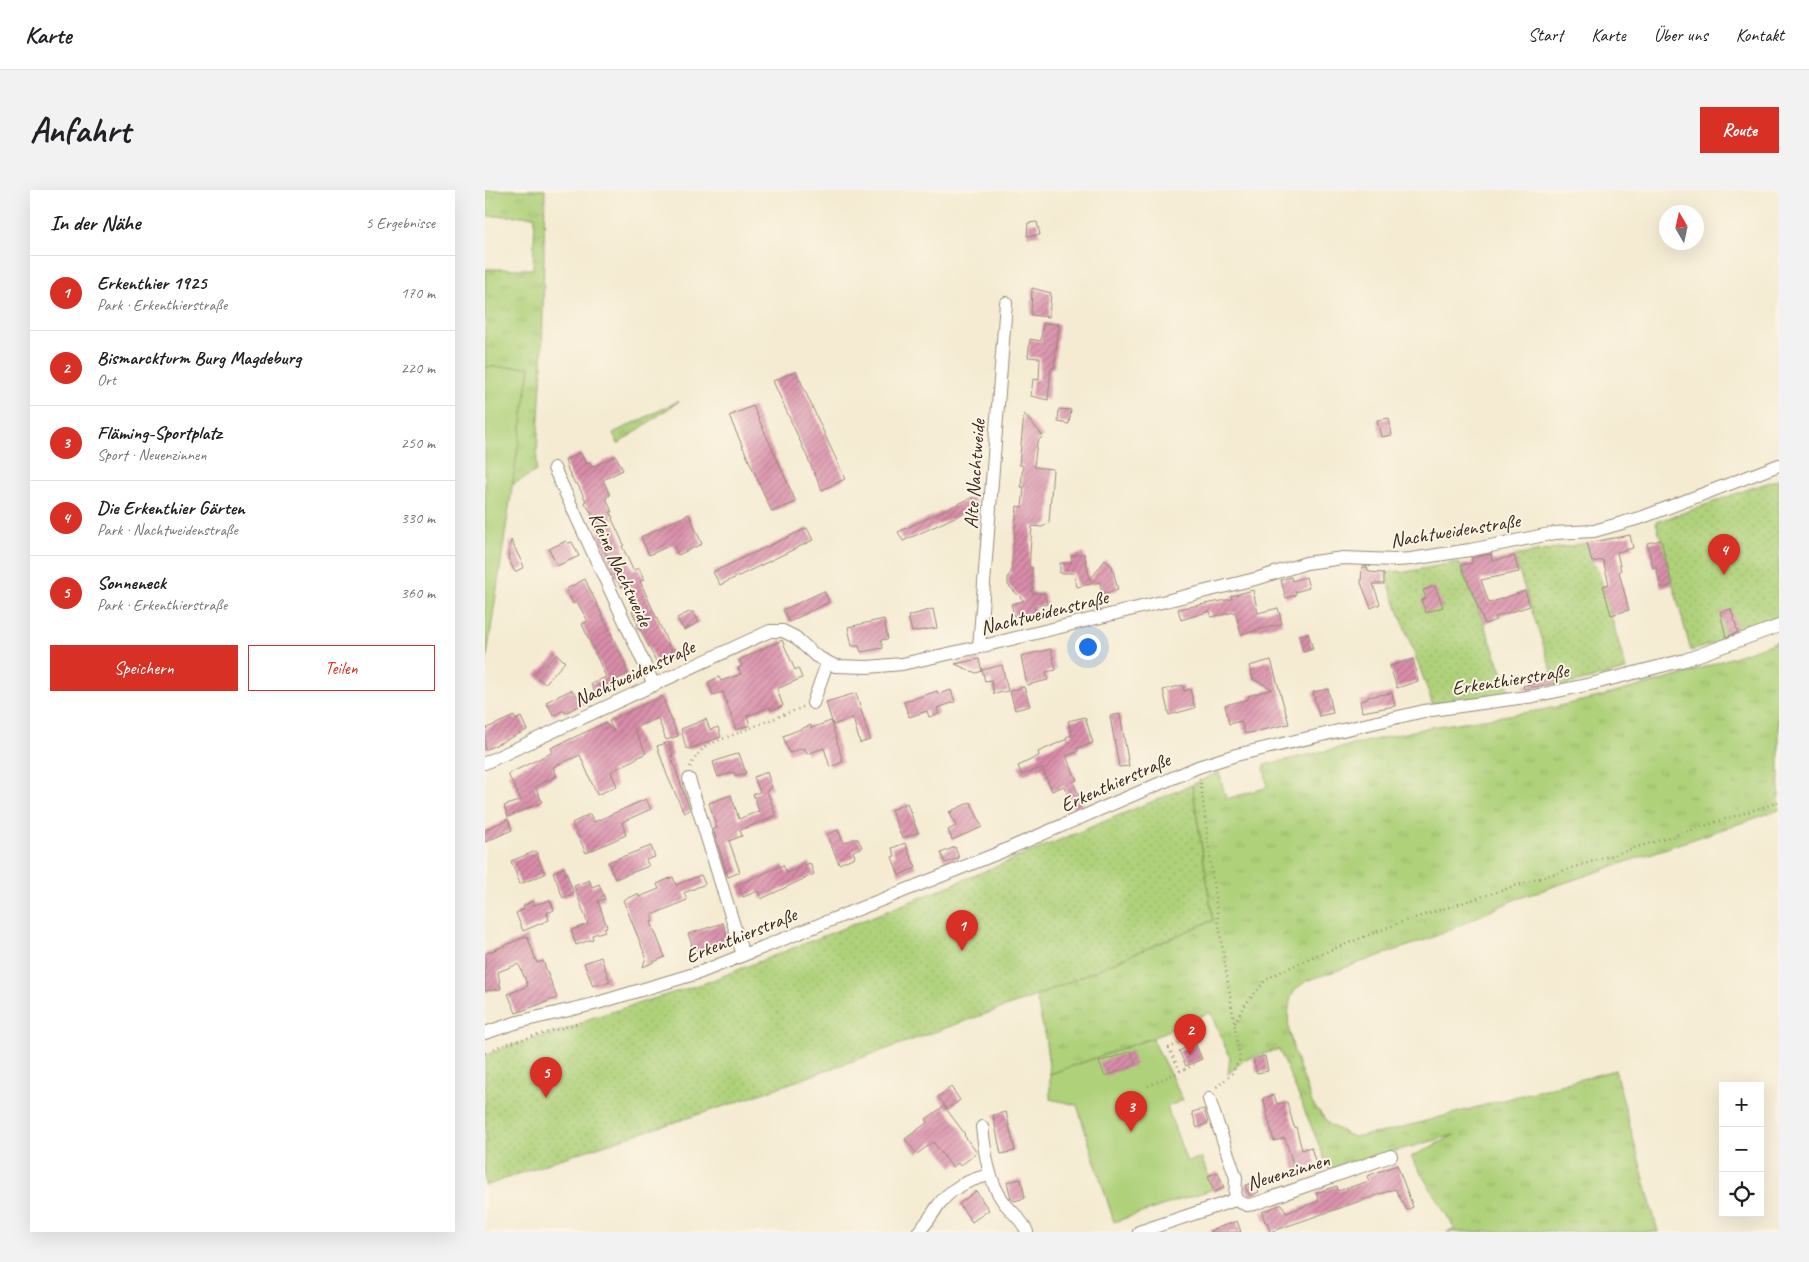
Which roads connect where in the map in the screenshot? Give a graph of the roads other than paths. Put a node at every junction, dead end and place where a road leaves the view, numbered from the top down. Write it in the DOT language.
graph roads {
  1 [pos="1006,303"];
  2 [pos="1779,465"];
  3 [pos="554,468"];
  4 [pos="1779,626"];
  5 [pos="979,647"];
  6 [pos="827,663"];
  7 [pos="654,685"];
  8 [pos="813,703"];
  9 [pos="485,763"];
  10 [pos="689,779"];
  11 [pos="743,955"];
  12 [pos="485,1033"];
  13 [pos="1209,1099"];
  14 [pos="982,1127"];
  15 [pos="1391,1156"];
  16 [pos="990,1175"];
  17 [pos="1235,1200"];
  18 [pos="918,1232"];
  19 [pos="1027,1232"];
  20 [pos="1139,1232"];
  1 -- 5 [label="street, Alte Nachtweide"];
  2 -- 5 [label="street, Nachtweidenstraße"];
  3 -- 7 [label="street, Kleine Nachtweide"];
  4 -- 11 [label="street, Erkenthierstraße"];
  5 -- 6 [label="street, Nachtweidenstraße"];
  6 -- 7 [label="street, Nachtweidenstraße"];
  6 -- 8 [label="street"];
  7 -- 9 [label="street, Nachtweidenstraße"];
  10 -- 11 [label="street"];
  11 -- 12 [label="street, Erkenthierstraße"];
  13 -- 17 [label="street"];
  14 -- 16 [label="street"];
  15 -- 17 [label="street, Neuenzinnen"];
  16 -- 18 [label="street"];
  16 -- 19 [label="street"];
  17 -- 20 [label="street, Neuenzinnen"];
}
